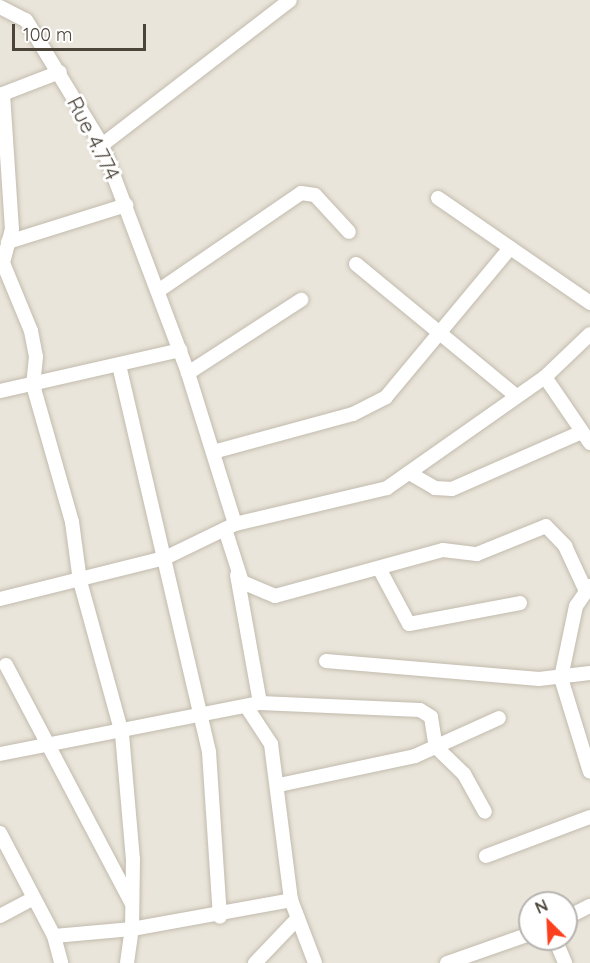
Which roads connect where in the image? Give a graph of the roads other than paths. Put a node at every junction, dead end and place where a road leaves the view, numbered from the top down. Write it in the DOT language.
graph roads {
  1 [pos="290,0"];
  2 [pos="0,7"];
  3 [pos="60,72"];
  4 [pos="1,94"];
  5 [pos="102,145"];
  6 [pos="438,198"];
  7 [pos="126,205"];
  8 [pos="349,232"];
  9 [pos="8,242"];
  10 [pos="510,248"];
  11 [pos="357,264"];
  12 [pos="158,291"];
  13 [pos="301,300"];
  14 [pos="590,303"];
  15 [pos="590,334"];
  16 [pos="442,336"];
  17 [pos="180,350"];
  18 [pos="119,365"];
  19 [pos="188,373"];
  20 [pos="545,377"];
  21 [pos="33,385"];
  22 [pos="0,391"];
  23 [pos="516,396"];
  24 [pos="582,432"];
  25 [pos="590,443"];
  26 [pos="213,452"];
  27 [pos="411,474"];
  28 [pos="230,527"];
  29 [pos="165,558"];
  30 [pos="380,570"];
  31 [pos="236,573"];
  32 [pos="80,581"];
  33 [pos="588,587"];
  34 [pos="0,599"];
  35 [pos="520,603"];
  36 [pos="326,661"];
  37 [pos="6,665"];
  38 [pos="590,673"];
  39 [pos="561,678"];
  40 [pos="253,705"];
  41 [pos="499,718"];
  42 [pos="197,719"];
  43 [pos="122,734"];
  44 [pos="48,746"];
  45 [pos="436,747"];
  46 [pos="0,754"];
  47 [pos="590,772"];
  48 [pos="279,785"];
  49 [pos="485,812"];
  50 [pos="590,817"];
  51 [pos="0,833"];
  52 [pos="486,856"];
  53 [pos="32,899"];
  54 [pos="291,900"];
  55 [pos="131,903"];
  56 [pos="0,916"];
  57 [pos="220,917"];
  58 [pos="298,918"];
  59 [pos="132,929"];
  60 [pos="54,936"];
  61 [pos="518,938"];
  62 [pos="61,963"];
  63 [pos="127,963"];
  64 [pos="255,963"];
  65 [pos="315,963"];
  66 [pos="447,963"];
  1 -- 5 [label="street"];
  2 -- 3 [label="street, Rue 4.774"];
  3 -- 4 [label="street"];
  3 -- 5 [label="street, Rue 4.774"];
  4 -- 9 [label="street"];
  5 -- 7 [label="street, Rue 4.774"];
  6 -- 10 [label="street"];
  7 -- 9 [label="street"];
  7 -- 12 [label="street, Rue 4.774"];
  8 -- 12 [label="street"];
  9 -- 21 [label="street"];
  10 -- 14 [label="street"];
  10 -- 16 [label="street"];
  11 -- 16 [label="street"];
  12 -- 17 [label="street, Rue 4.774"];
  13 -- 19 [label="street"];
  15 -- 20 [label="street"];
  16 -- 23 [label="street"];
  16 -- 26 [label="street"];
  17 -- 18 [label="street"];
  17 -- 19 [label="street, Rue 4.774"];
  18 -- 21 [label="street"];
  18 -- 29 [label="street"];
  19 -- 26 [label="street, Rue 4.774"];
  20 -- 23 [label="street"];
  20 -- 24 [label="street"];
  21 -- 22 [label="street"];
  21 -- 32 [label="street"];
  23 -- 27 [label="street"];
  24 -- 25 [label="street"];
  24 -- 27 [label="street"];
  26 -- 28 [label="street, Rue 4.774"];
  27 -- 28 [label="street"];
  28 -- 29 [label="street"];
  28 -- 31 [label="street, Rue 4.774"];
  29 -- 32 [label="street"];
  29 -- 42 [label="street"];
  30 -- 31 [label="street"];
  30 -- 33 [label="street"];
  30 -- 35 [label="street"];
  31 -- 40 [label="street, Rue 4.774"];
  32 -- 34 [label="street"];
  32 -- 43 [label="street"];
  33 -- 39 [label="street"];
  36 -- 39 [label="street"];
  37 -- 44 [label="street"];
  38 -- 39 [label="street"];
  39 -- 47 [label="street"];
  40 -- 42 [label="street"];
  40 -- 45 [label="street"];
  40 -- 48 [label="street"];
  41 -- 45 [label="street"];
  42 -- 43 [label="street"];
  42 -- 57 [label="street"];
  43 -- 44 [label="street"];
  43 -- 55 [label="street"];
  44 -- 46 [label="street"];
  44 -- 55 [label="street"];
  45 -- 48 [label="street"];
  45 -- 49 [label="street"];
  48 -- 54 [label="street"];
  50 -- 52 [label="street"];
  51 -- 53 [label="street"];
  53 -- 56 [label="street"];
  53 -- 60 [label="street"];
  54 -- 57 [label="street"];
  54 -- 58 [label="street"];
  55 -- 59 [label="street"];
  57 -- 59 [label="street"];
  58 -- 64 [label="street"];
  58 -- 65 [label="street"];
  59 -- 60 [label="street"];
  59 -- 63 [label="street"];
  60 -- 62 [label="street"];
  61 -- 66 [label="street"];
}
